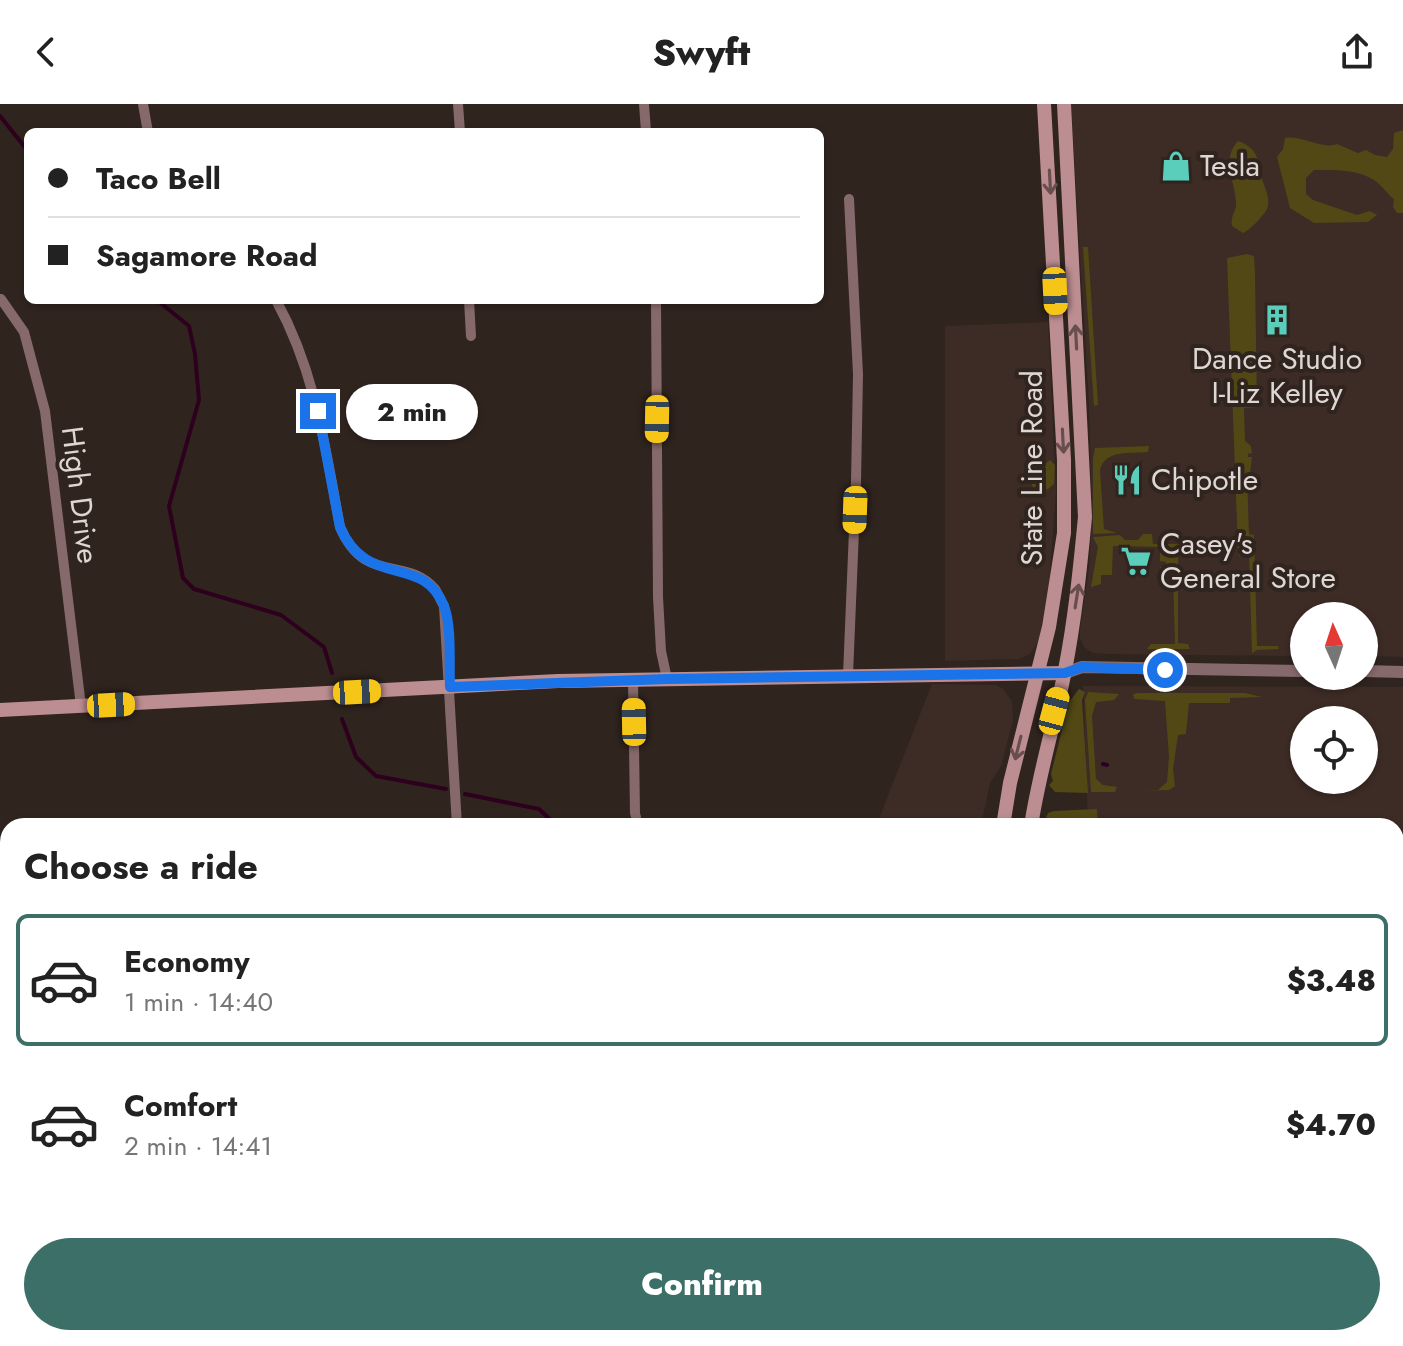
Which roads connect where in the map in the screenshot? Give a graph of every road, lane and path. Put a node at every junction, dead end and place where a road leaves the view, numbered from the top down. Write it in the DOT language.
graph roads {
  1 [pos="143,104"];
  2 [pos="458,104"];
  3 [pos="644,104"];
  4 [pos="1044,104"];
  5 [pos="1064,104"];
  6 [pos="147,128"];
  7 [pos="460,128"];
  8 [pos="646,128"];
  9 [pos="849,199"];
  10 [pos="1,299"];
  11 [pos="278,304"];
  12 [pos="469,304"];
  13 [pos="656,304"];
  14 [pos="471,336"];
  15 [pos="1290,671"];
  16 [pos="1378,671"];
  17 [pos="1403,672"];
  18 [pos="1039,673"];
  19 [pos="1065,673"];
  20 [pos="848,675"];
  21 [pos="633,679"];
  22 [pos="667,679"];
  23 [pos="450,687"];
  24 [pos="81,706"];
  25 [pos="0,710"];
  26 [pos="457,818"];
  27 [pos="636,818"];
  28 [pos="1004,818"];
  29 [pos="1032,818"];
  1 -- 6 [label="street"];
  2 -- 7 [label="street"];
  3 -- 8 [label="street"];
  4 -- 18 [label="main road, State Line Road, one-way"];
  19 -- 5 [label="main road, State Line Road, one-way"];
  9 -- 20 [label="street"];
  10 -- 24 [label="street, High Drive"];
  11 -- 23 [label="street"];
  12 -- 14 [label="street"];
  13 -- 22 [label="street"];
  15 -- 19 [label="street"];
  16 -- 17 [label="street"];
  18 -- 19 [label="main road"];
  18 -- 20 [label="main road"];
  18 -- 28 [label="main road, State Line Road, one-way"];
  19 -- 29 [label="main road, State Line Road"];
  20 -- 22 [label="main road"];
  21 -- 22 [label="main road"];
  21 -- 23 [label="main road"];
  21 -- 27 [label="street"];
  23 -- 24 [label="main road"];
  23 -- 26 [label="street"];
  24 -- 25 [label="main road"];
}
